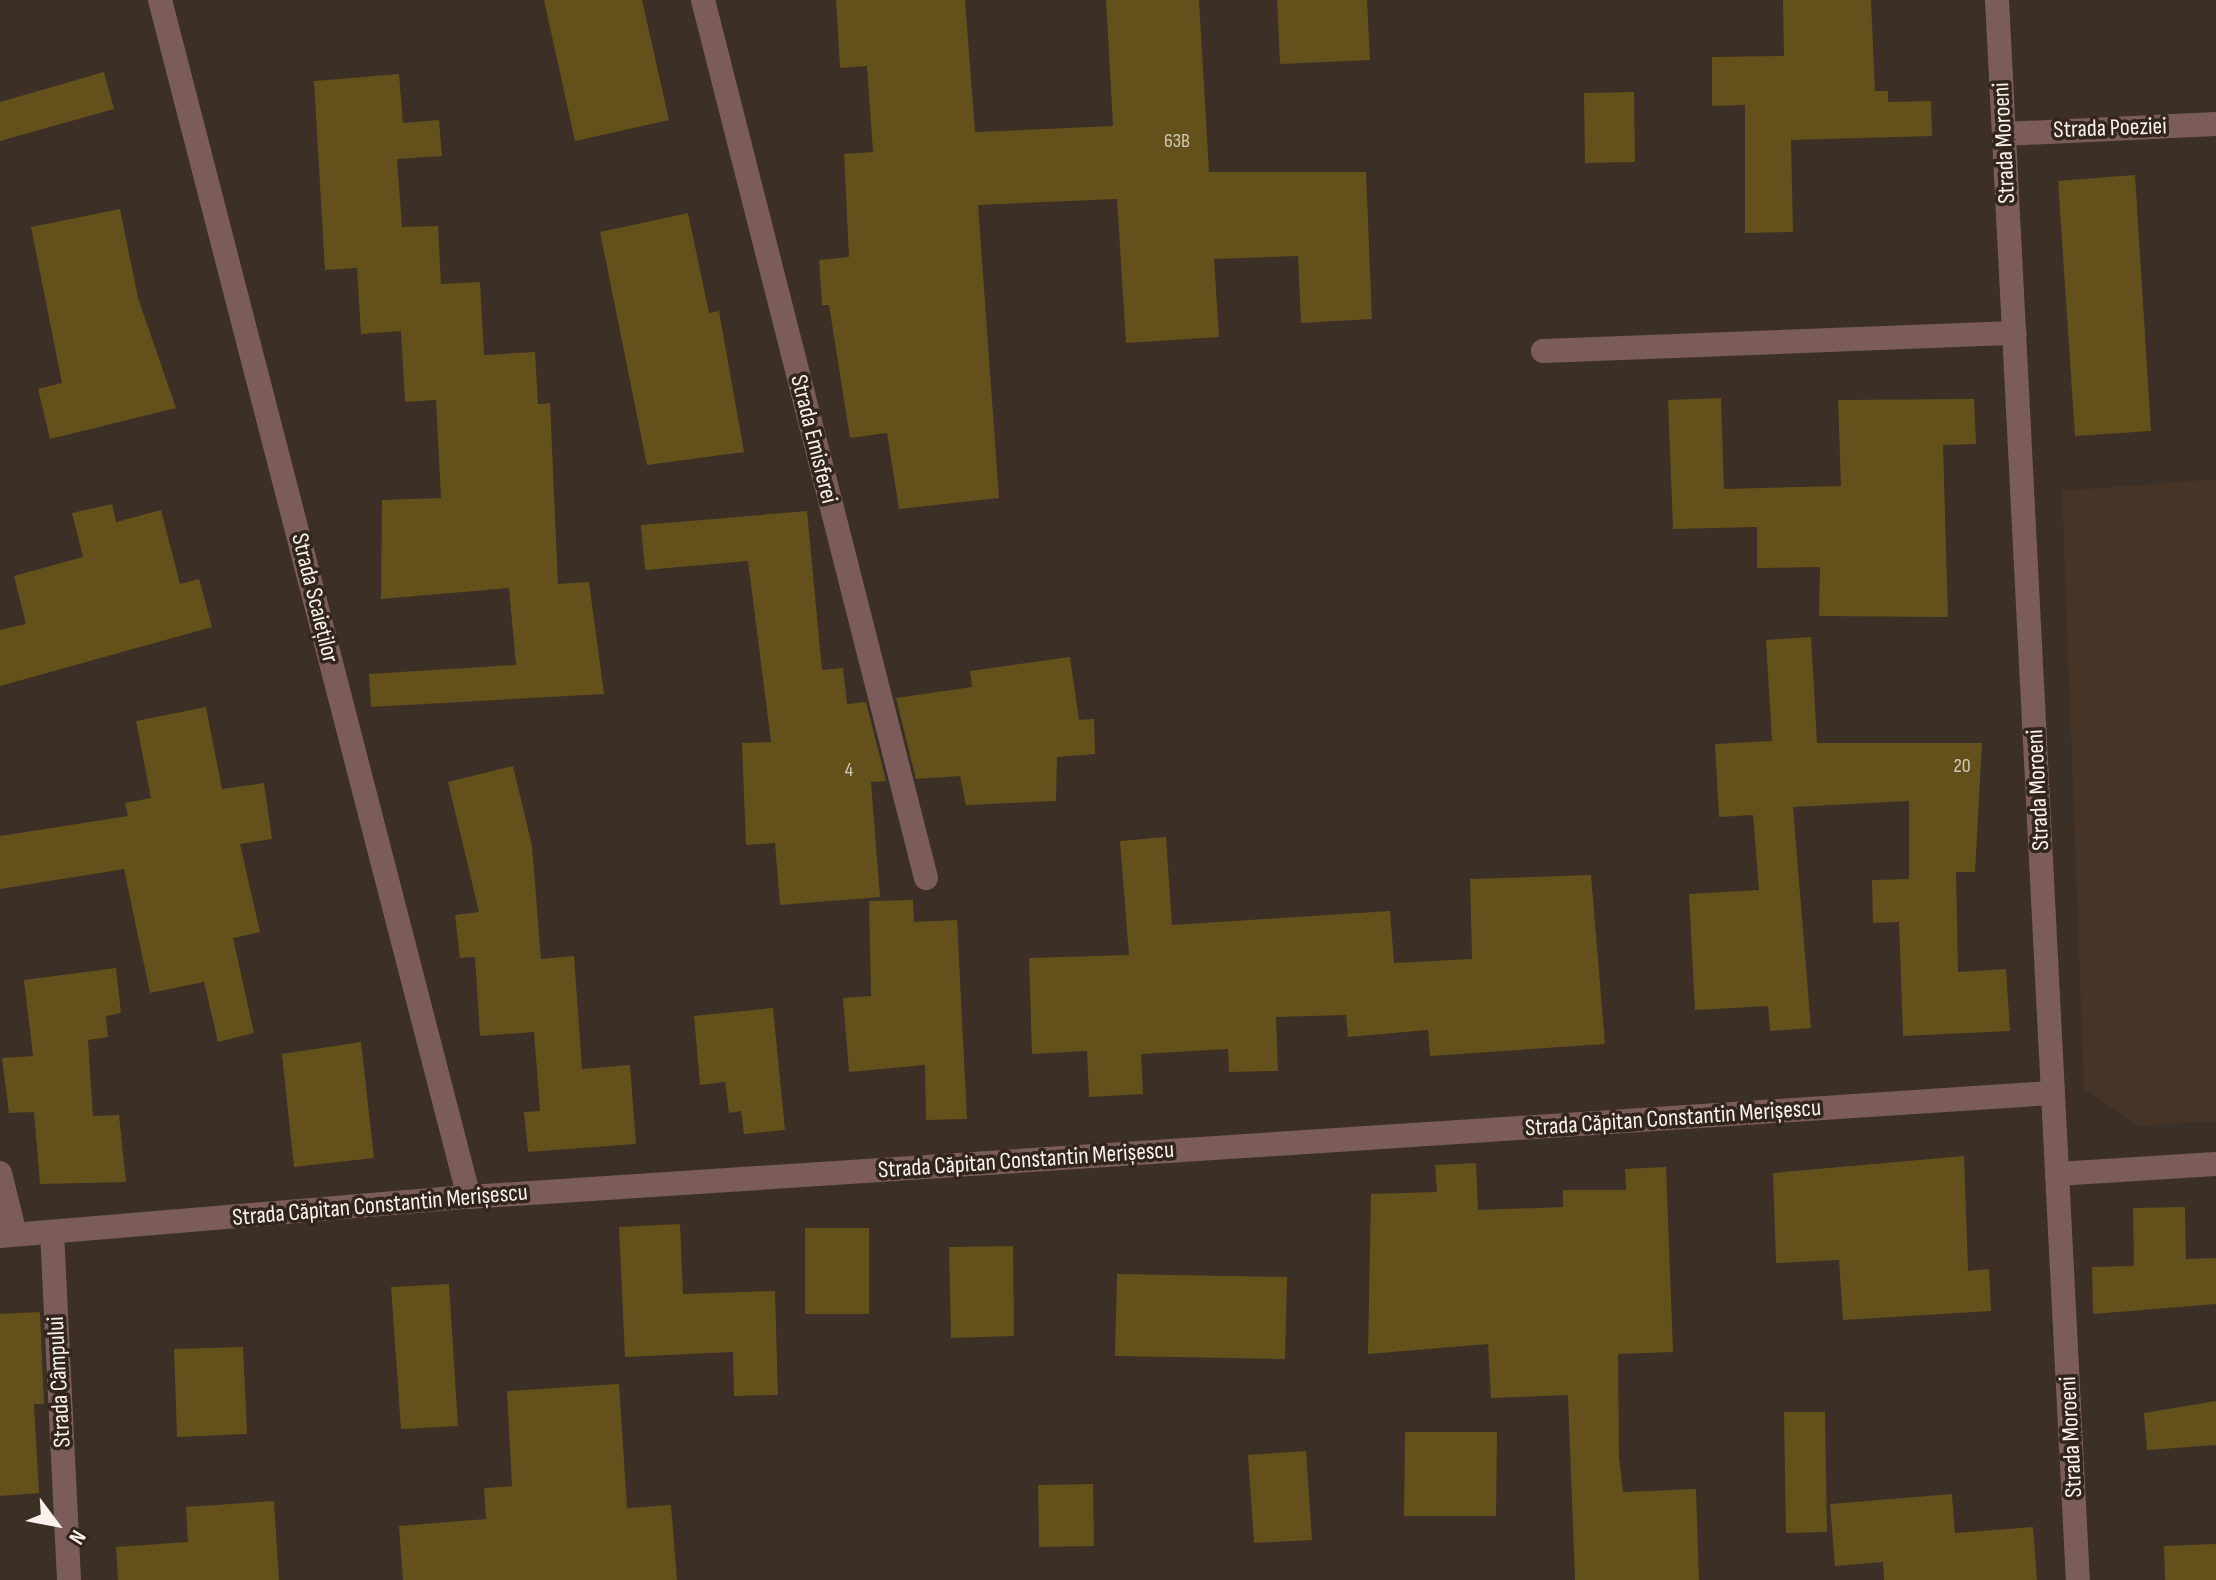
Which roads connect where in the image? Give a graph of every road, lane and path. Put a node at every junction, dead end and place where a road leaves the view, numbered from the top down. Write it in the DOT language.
graph roads {
  1 [pos="160,0"];
  2 [pos="703,0"];
  3 [pos="1997,0"];
  4 [pos="2216,124"];
  5 [pos="2004,134"];
  6 [pos="2015,333"];
  7 [pos="1543,351"];
  8 [pos="926,878"];
  9 [pos="2053,1093"];
  10 [pos="2216,1164"];
  11 [pos="0,1173"];
  12 [pos="2057,1174"];
  13 [pos="469,1197"];
  14 [pos="52,1232"];
  15 [pos="8,1235"];
  16 [pos="69,1580"];
  17 [pos="2078,1580"];
  1 -- 13 [label="street, Strada Scaieților"];
  2 -- 8 [label="street, Strada Emisferei"];
  3 -- 5 [label="street, Strada Moroeni"];
  4 -- 5 [label="street, Strada Poeziei"];
  5 -- 6 [label="street, Strada Moroeni"];
  6 -- 7 [label="street"];
  6 -- 9 [label="street, Strada Moroeni"];
  9 -- 12 [label="street, Strada Moroeni"];
  9 -- 13 [label="street, Strada Căpitan Constantin Merișescu"];
  10 -- 12 [label="street"];
  11 -- 15 [label="street"];
  12 -- 17 [label="street, Strada Moroeni"];
  13 -- 14 [label="street, Strada Căpitan Constantin Merișescu"];
  14 -- 15 [label="street, Strada Căpitan Constantin Merișescu"];
  14 -- 16 [label="street, Strada Câmpului"];
}
